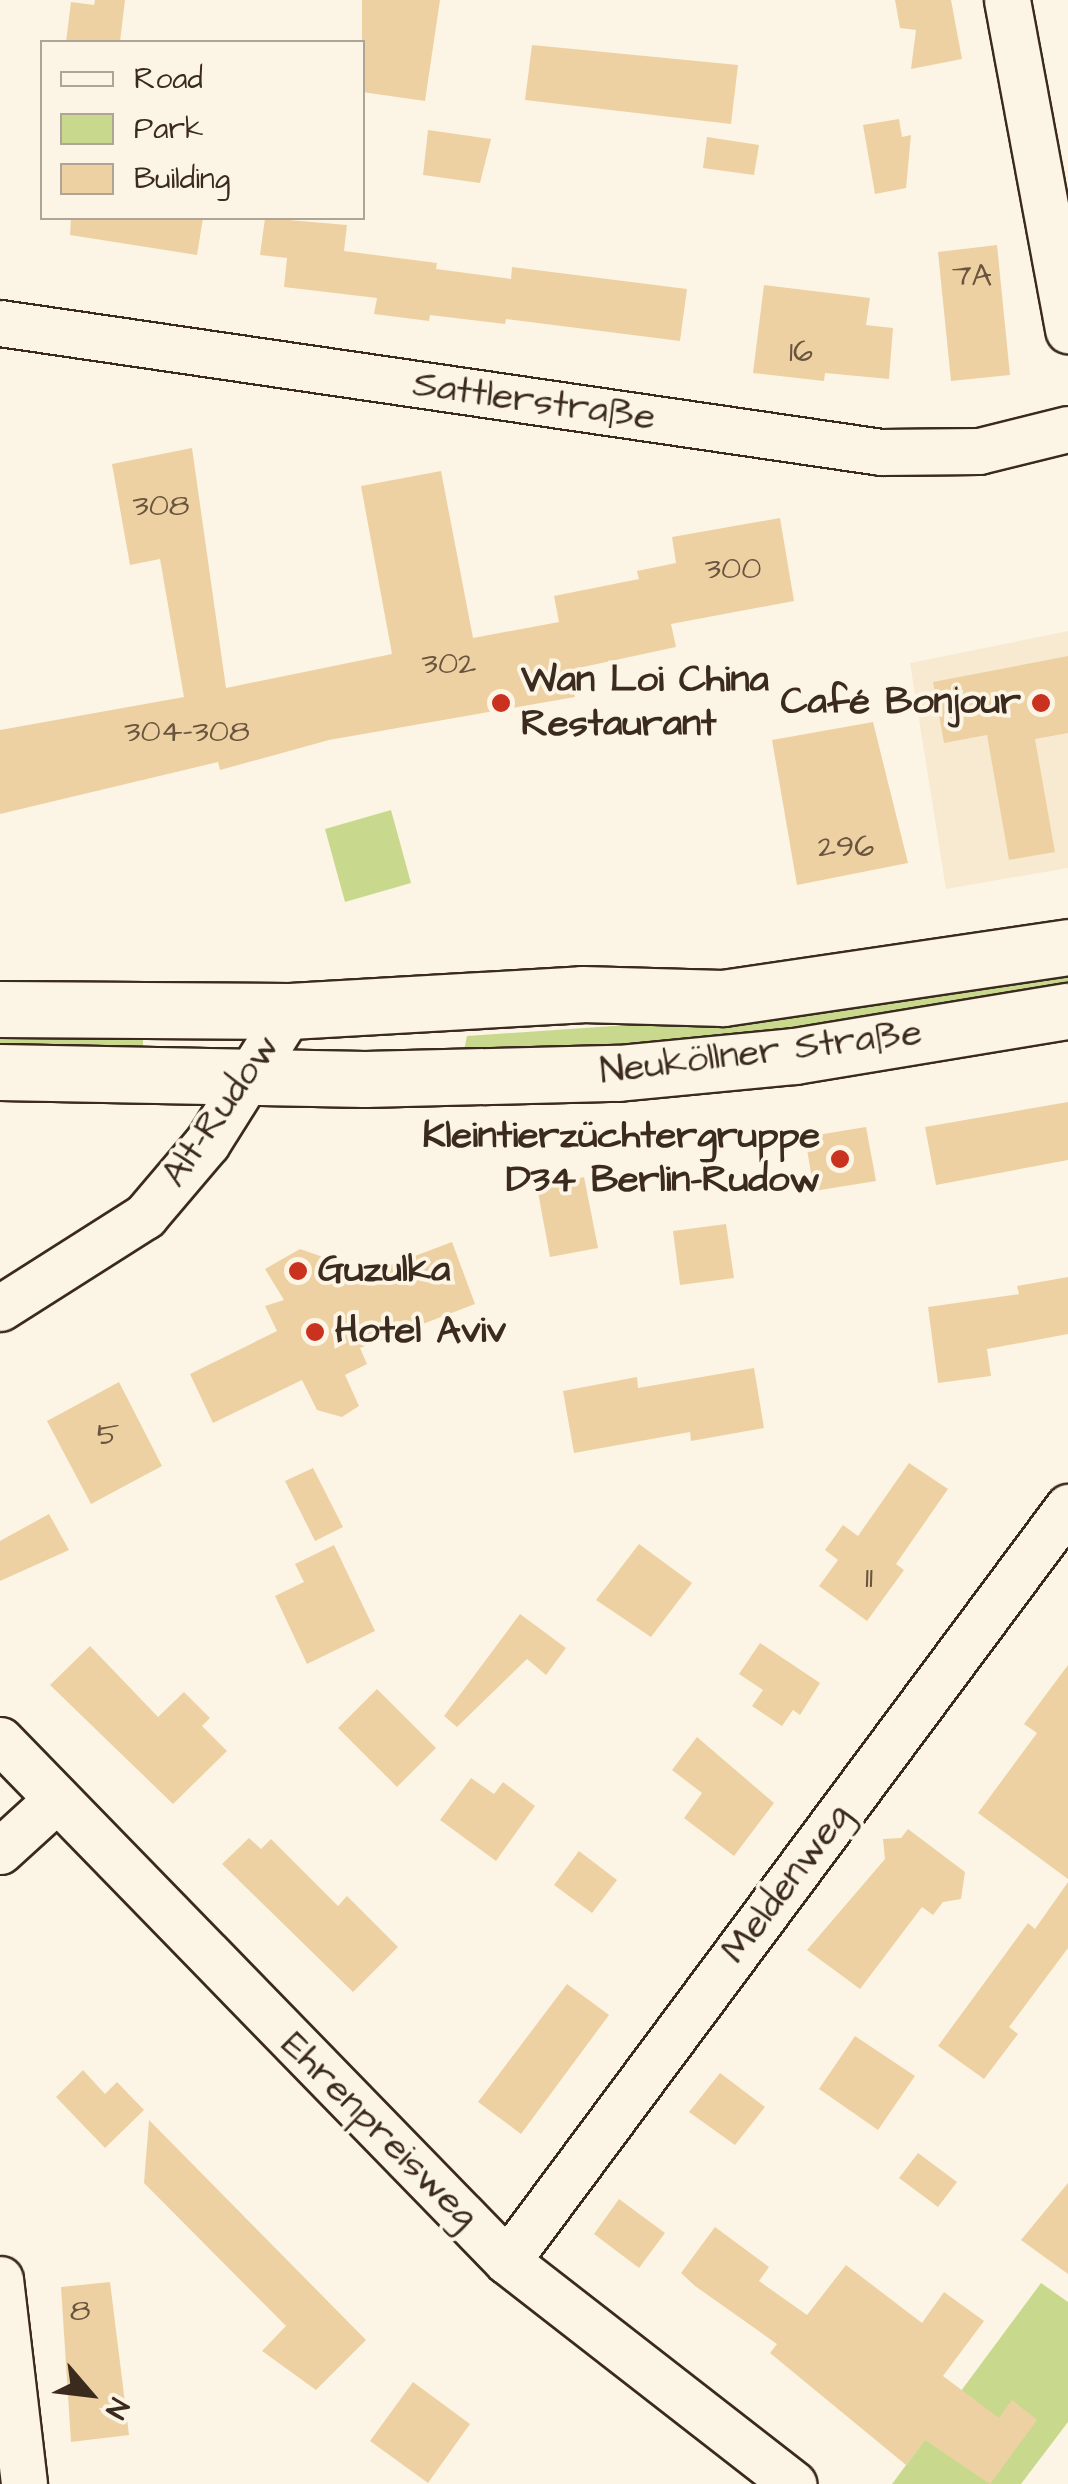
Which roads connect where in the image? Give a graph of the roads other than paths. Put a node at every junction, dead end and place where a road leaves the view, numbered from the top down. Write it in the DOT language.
graph roads {
  1 [pos="1007,0"];
  2 [pos="0,323"];
  3 [pos="1068,330"];
  4 [pos="1068,429"];
  5 [pos="1068,946"];
  6 [pos="454,1003"];
  7 [pos="0,1009"];
  8 [pos="1068,1010"];
  9 [pos="290,1011"];
  10 [pos="0,1072"];
  11 [pos="453,1077"];
  12 [pos="246,1078"];
  13 [pos="0,1308"];
  14 [pos="1068,1506"];
  15 [pos="0,1740"];
  16 [pos="57,1799"];
  17 [pos="0,1851"];
  18 [pos="507,2261"];
  19 [pos="0,2280"];
  20 [pos="24,2484"];
  21 [pos="793,2484"];
  1 -- 3 [label="street"];
  2 -- 4 [label="street, Sattlerstraße"];
  5 -- 6 [label="main road, Neuköllner Straße"];
  6 -- 9 [label="main road, Neuköllner Straße"];
  6 -- 11 [label="main road"];
  7 -- 9 [label="main road, Neuköllner Straße"];
  8 -- 11 [label="main road, Neuköllner Straße"];
  9 -- 12 [label="street, Alt-Rudow"];
  10 -- 12 [label="main road, Neuköllner Straße"];
  11 -- 12 [label="main road, Neuköllner Straße"];
  12 -- 13 [label="street, Alt-Rudow"];
  14 -- 18 [label="street, Meldenweg"];
  15 -- 16 [label="street, Ehrenpreisweg"];
  16 -- 17 [label="street"];
  16 -- 18 [label="street, Ehrenpreisweg"];
  18 -- 21 [label="street, Ehrenpreisweg"];
  19 -- 20 [label="street"];
}
